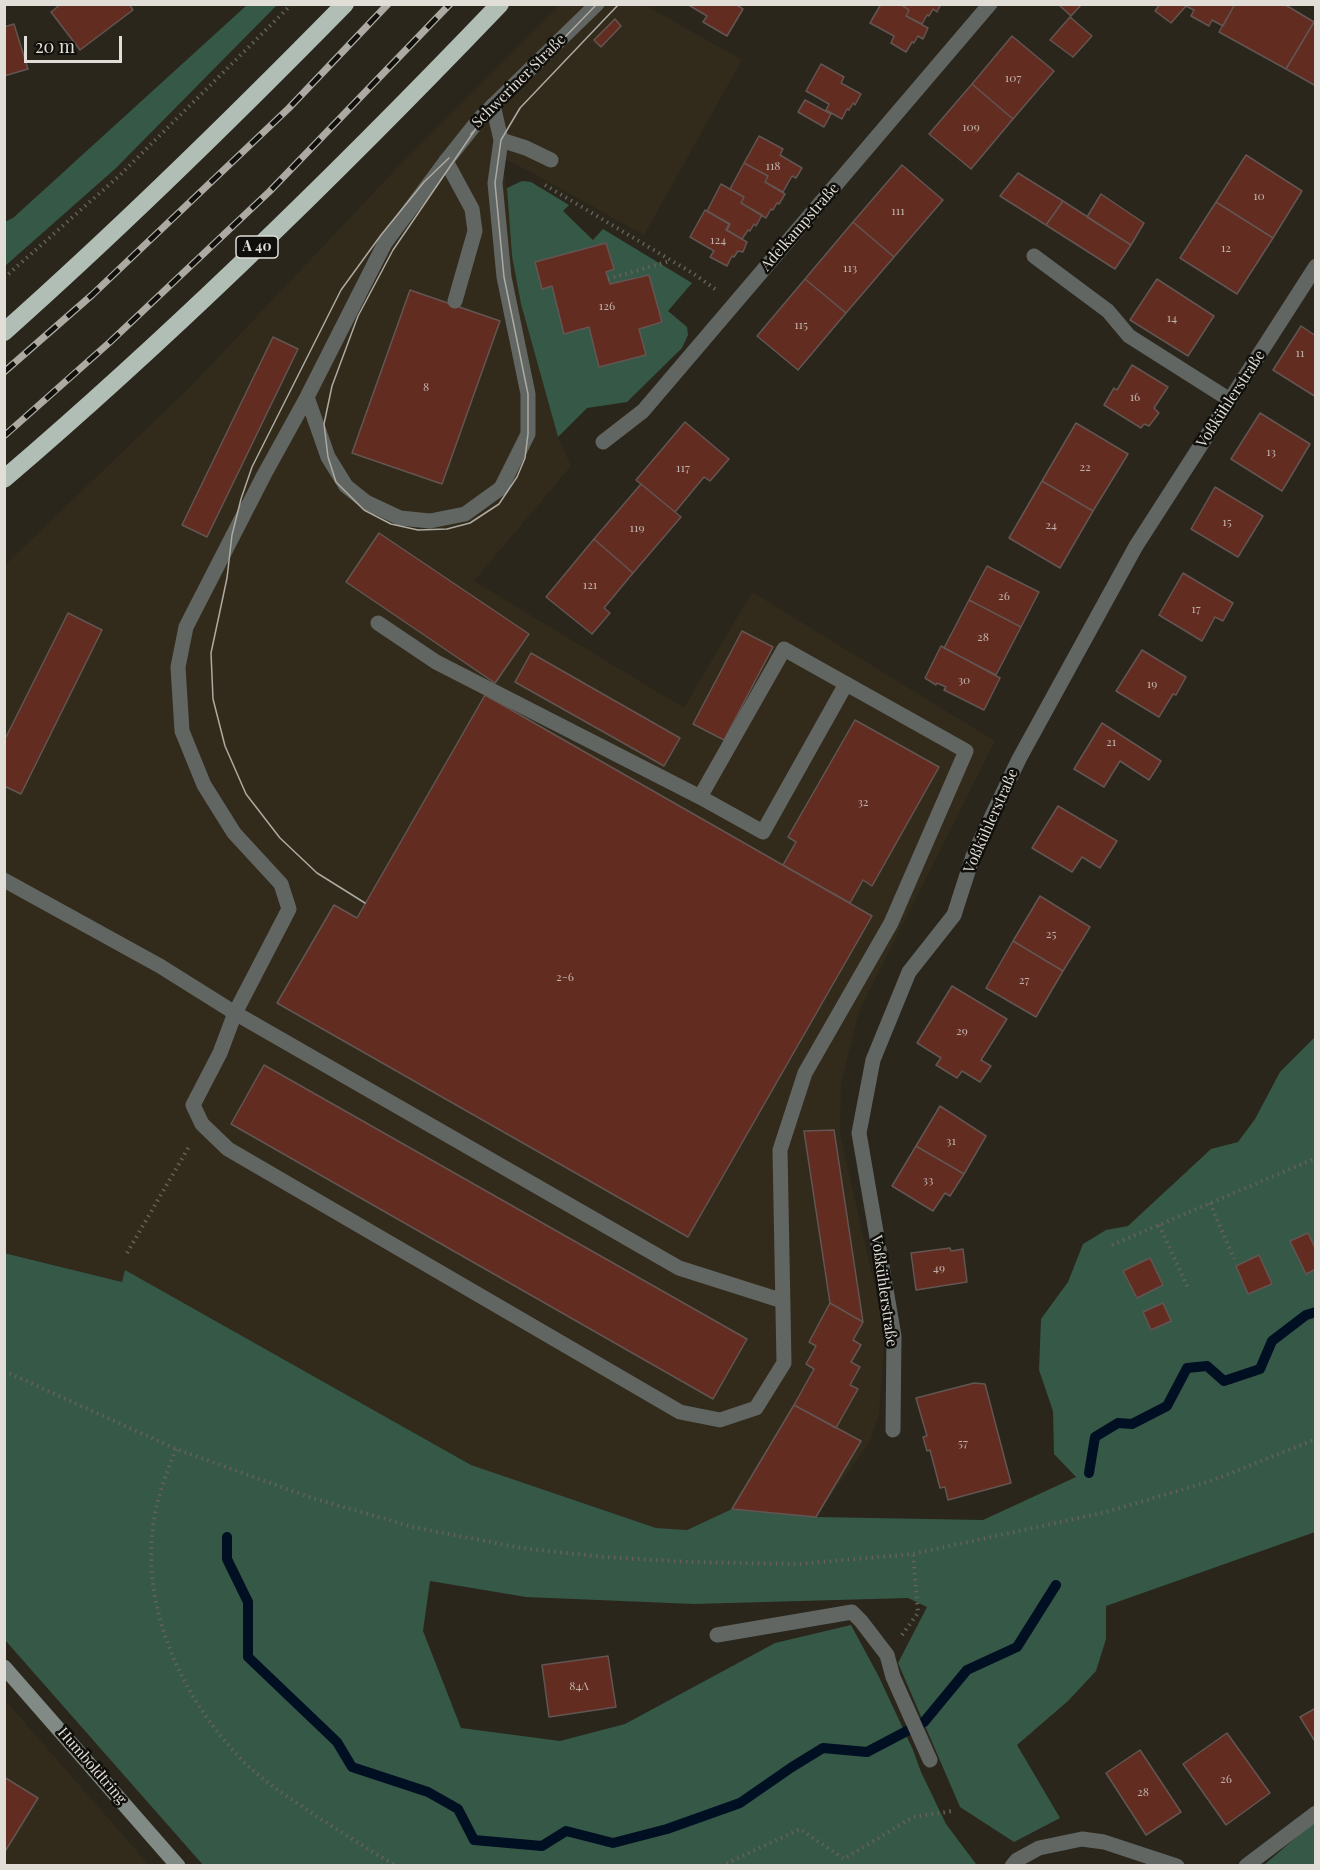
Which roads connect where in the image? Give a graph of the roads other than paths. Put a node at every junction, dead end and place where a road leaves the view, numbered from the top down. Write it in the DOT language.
graph roads {
  1 [pos="345,4"];
  2 [pos="500,4"];
  3 [pos="597,4"];
  4 [pos="990,4"];
  5 [pos="493,105"];
  6 [pos="501,140"];
  7 [pos="551,160"];
  8 [pos="446,161"];
  9 [pos="1034,256"];
  10 [pos="1316,266"];
  11 [pos="455,301"];
  12 [pos="4,332"];
  13 [pos="307,397"];
  14 [pos="1230,400"];
  15 [pos="603,442"];
  16 [pos="4,479"];
  17 [pos="378,622"];
  18 [pos="846,684"];
  19 [pos="700,797"];
  20 [pos="4,880"];
  21 [pos="235,1013"];
  22 [pos="783,1301"];
  23 [pos="893,1430"];
  24 [pos="717,1635"];
  25 [pos="4,1667"];
  26 [pos="930,1760"];
  27 [pos="1316,1813"];
  28 [pos="177,1866"];
  29 [pos="1012,1866"];
  30 [pos="1177,1866"];
  31 [pos="1246,1866"];
  1 -- 12 [label="highway"];
  2 -- 16 [label="highway, A 40"];
  3 -- 5 [label="street, Schweriner Straße"];
  4 -- 15 [label="street, Adelkampstraße"];
  5 -- 6 [label="street"];
  5 -- 8 [label="street, Schweriner Straße"];
  6 -- 7 [label="street"];
  6 -- 13 [label="street"];
  8 -- 11 [label="street"];
  8 -- 13 [label="street, Schweriner Straße"];
  9 -- 14 [label="street"];
  10 -- 14 [label="street, Voßkühlerstraße"];
  13 -- 21 [label="street, Schweriner Straße"];
  14 -- 23 [label="street, Voßkühlerstraße"];
  17 -- 19 [label="street"];
  18 -- 19 [label="street"];
  18 -- 19 [label="street"];
  18 -- 22 [label="street"];
  20 -- 21 [label="street"];
  21 -- 22 [label="street"];
  21 -- 22 [label="street, Schweriner Straße"];
  24 -- 26 [label="street"];
  25 -- 28 [label="street, Humboldtring"];
  27 -- 31 [label="street"];
  29 -- 30 [label="street"];
}
